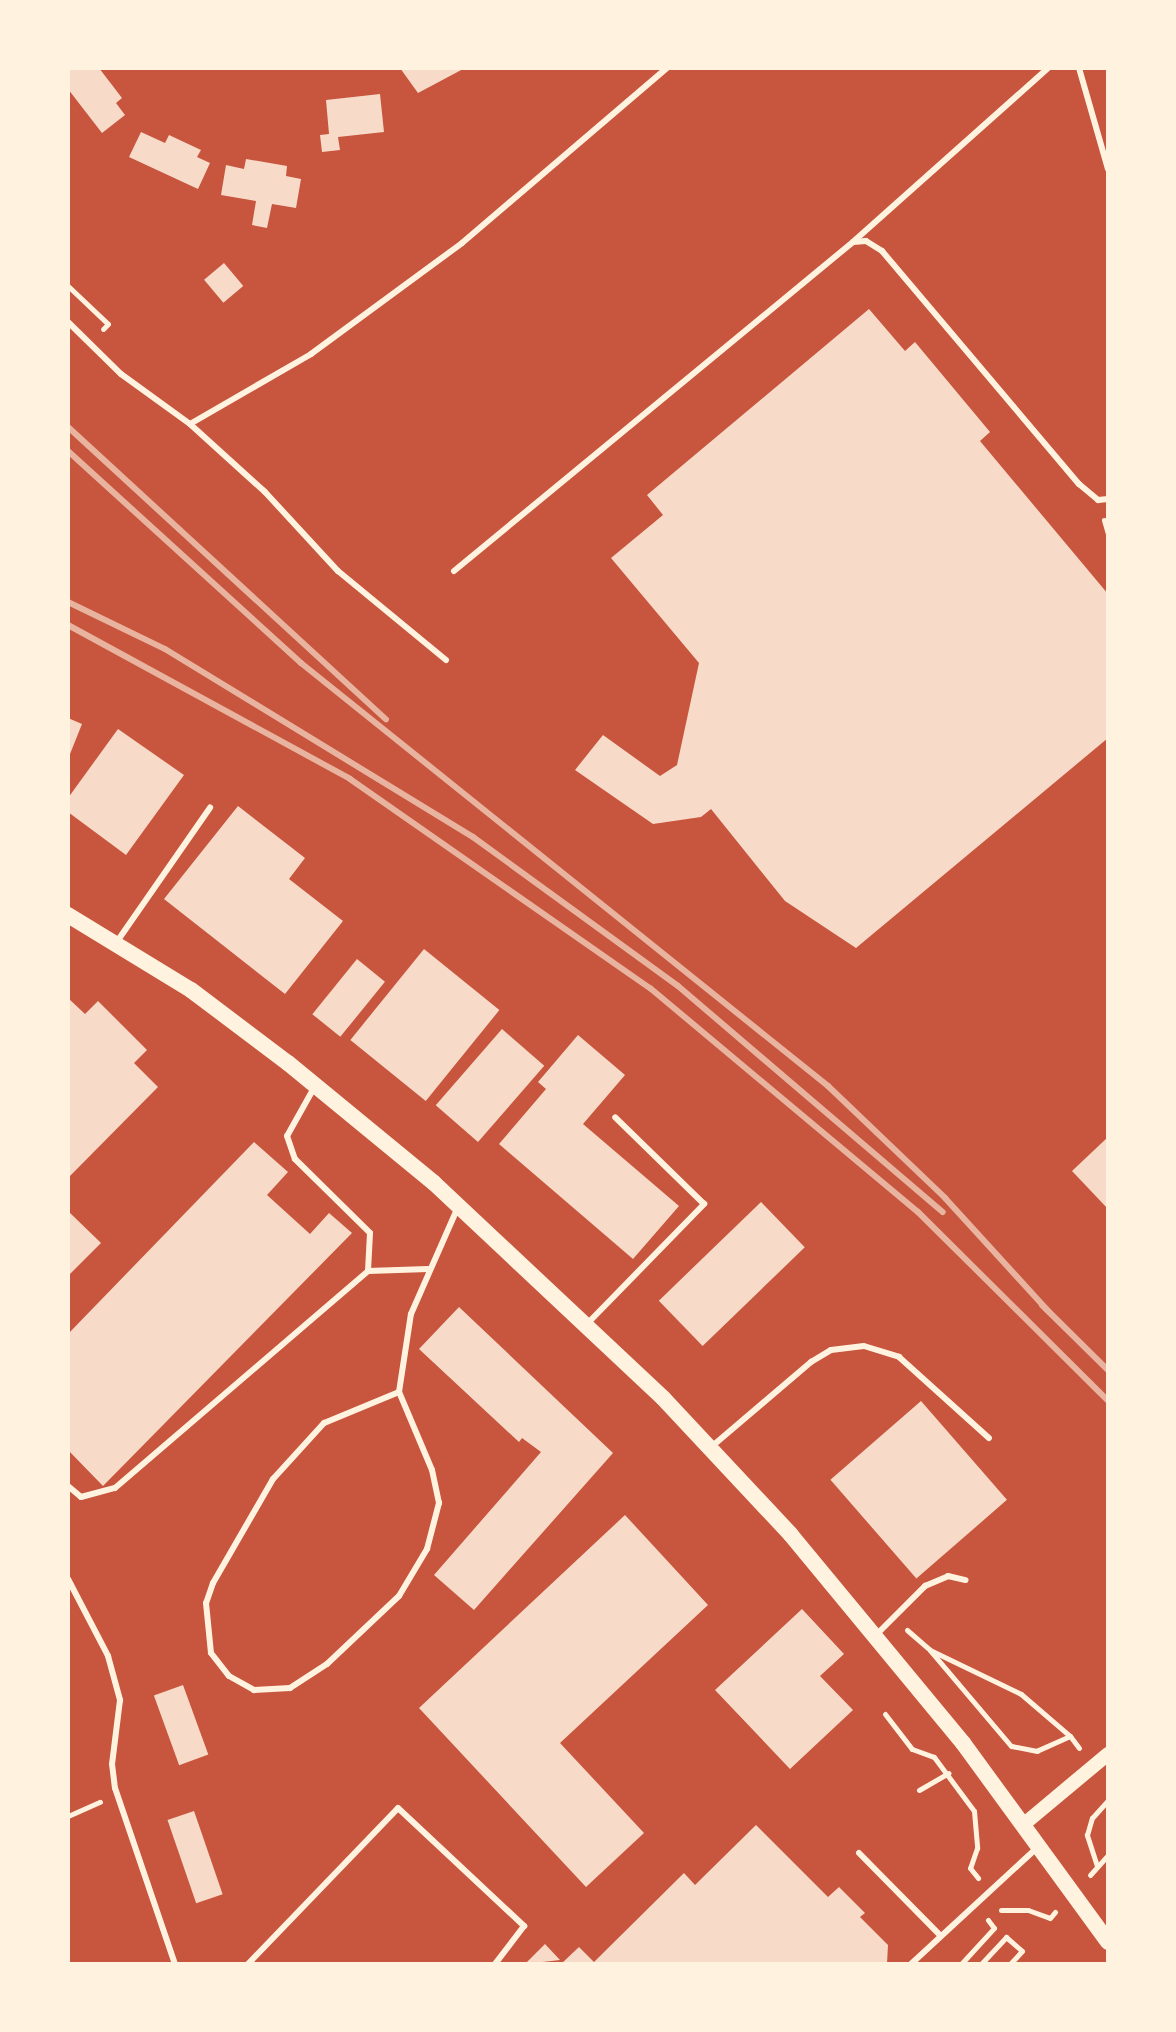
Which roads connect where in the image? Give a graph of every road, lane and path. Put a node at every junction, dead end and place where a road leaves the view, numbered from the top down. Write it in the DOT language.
graph roads {
  1 [pos="667,68"];
  2 [pos="1048,68"];
  3 [pos="1079,68"];
  4 [pos="1108,169"];
  5 [pos="853,242"];
  6 [pos="68,286"];
  7 [pos="68,322"];
  8 [pos="103,329"];
  9 [pos="190,424"];
  10 [pos="1108,499"];
  11 [pos="454,571"];
  12 [pos="446,660"];
  13 [pos="210,808"];
  14 [pos="68,915"];
  15 [pos="115,944"];
  16 [pos="315,1086"];
  17 [pos="615,1117"];
  18 [pos="459,1206"];
  19 [pos="428,1269"];
  20 [pos="368,1271"];
  21 [pos="587,1324"];
  22 [pos="399,1392"];
  23 [pos="989,1438"];
  24 [pos="710,1448"];
  25 [pos="68,1486"];
  26 [pos="68,1579"];
  27 [pos="966,1580"];
  28 [pos="894,1618"];
  29 [pos="875,1636"];
  30 [pos="930,1650"];
  31 [pos="885,1714"];
  32 [pos="1108,1754"];
  33 [pos="948,1773"];
  34 [pos="919,1790"];
  35 [pos="117,1794"];
  36 [pos="1108,1800"];
  37 [pos="68,1816"];
  38 [pos="1023,1825"];
  39 [pos="1038,1846"];
  40 [pos="859,1853"];
  41 [pos="1108,1855"];
  42 [pos="1098,1866"];
  43 [pos="970,1868"];
  44 [pos="1074,1894"];
  45 [pos="940,1935"];
  46 [pos="1108,1942"];
  47 [pos="175,1964"];
  48 [pos="248,1964"];
  49 [pos="495,1964"];
  50 [pos="911,1964"];
  51 [pos="961,1964"];
  52 [pos="981,1964"];
  53 [pos="1010,1964"];
  1 -- 9 [label="lane"];
  2 -- 5 [label="lane"];
  3 -- 4 [label="lane"];
  5 -- 10 [label="lane"];
  5 -- 11 [label="lane"];
  6 -- 8 [label="path"];
  7 -- 9 [label="lane"];
  9 -- 12 [label="lane"];
  13 -- 15 [label="lane"];
  14 -- 15 [label="main road"];
  15 -- 16 [label="main road"];
  16 -- 18 [label="main road"];
  16 -- 20 [label="lane"];
  17 -- 21 [label="lane"];
  18 -- 19 [label="lane"];
  18 -- 21 [label="main road"];
  19 -- 20 [label="lane"];
  19 -- 22 [label="lane"];
  20 -- 25 [label="lane"];
  21 -- 24 [label="main road"];
  22 -- 22 [label="lane"];
  23 -- 24 [label="lane"];
  24 -- 29 [label="main road"];
  26 -- 35 [label="lane"];
  27 -- 28 [label="lane"];
  28 -- 29 [label="lane"];
  28 -- 30 [label="path"];
  29 -- 38 [label="main road"];
  30 -- 30 [label="path"];
  31 -- 33 [label="path"];
  32 -- 38 [label="street"];
  33 -- 34 [label="path"];
  33 -- 43 [label="path"];
  35 -- 37 [label="path"];
  35 -- 47 [label="lane"];
  36 -- 42 [label="path"];
  38 -- 39 [label="main road"];
  39 -- 44 [label="main road"];
  39 -- 45 [label="lane"];
  40 -- 45 [label="lane"];
  41 -- 42 [label="path"];
  42 -- 44 [label="path"];
  44 -- 46 [label="main road"];
  44 -- 51 [label="path"];
  45 -- 50 [label="lane"];
  48 -- 49 [label="lane"];
  52 -- 53 [label="path"];
}
